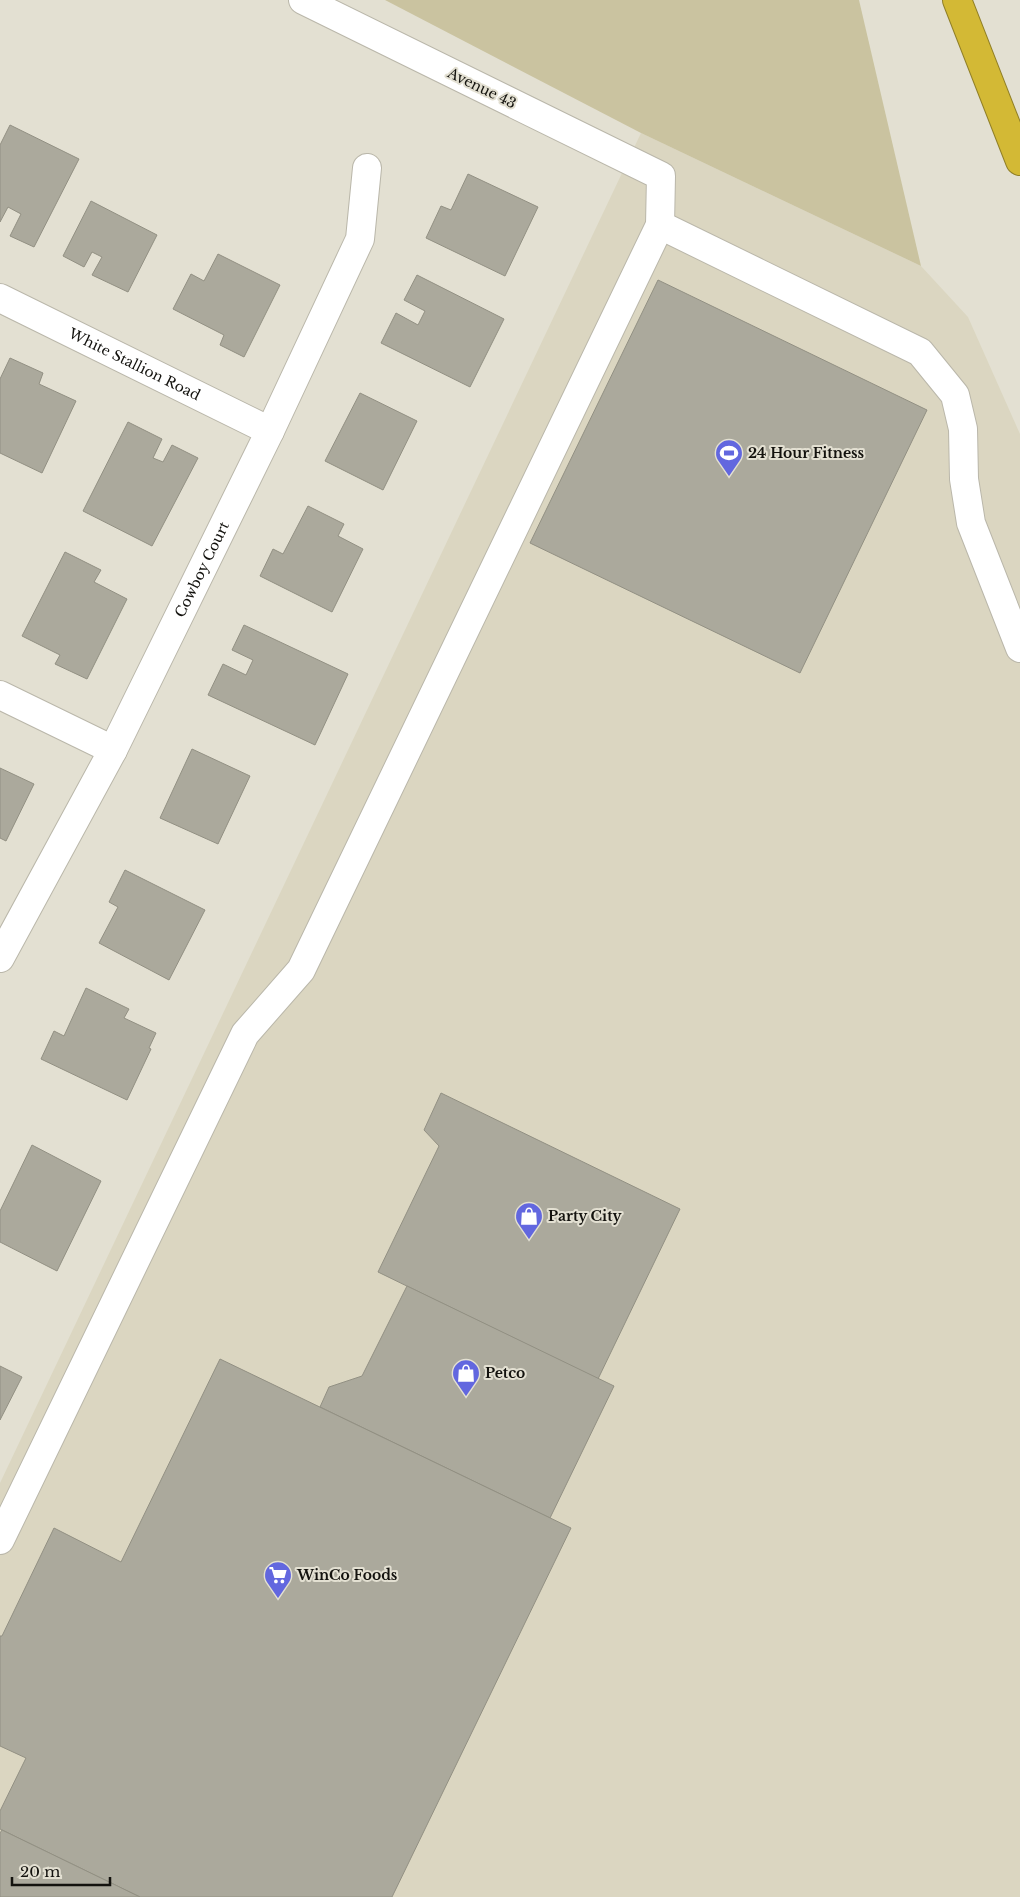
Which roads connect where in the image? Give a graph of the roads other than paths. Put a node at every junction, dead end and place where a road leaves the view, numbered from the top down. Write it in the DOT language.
graph roads {
  1 [pos="303,0"];
  2 [pos="958,0"];
  3 [pos="1020,161"];
  4 [pos="367,168"];
  5 [pos="660,226"];
  6 [pos="0,298"];
  7 [pos="270,431"];
  8 [pos="1020,648"];
  9 [pos="0,695"];
  10 [pos="113,750"];
  11 [pos="0,958"];
  12 [pos="0,1540"];
  1 -- 5 [label="street, Avenue 43"];
  2 -- 3 [label="highway"];
  4 -- 7 [label="street, Cowboy Court"];
  5 -- 8 [label="street"];
  5 -- 12 [label="street"];
  6 -- 7 [label="street, White Stallion Road"];
  7 -- 10 [label="street, Cowboy Court"];
  9 -- 10 [label="street"];
  10 -- 11 [label="street, Cowboy Court"];
}
